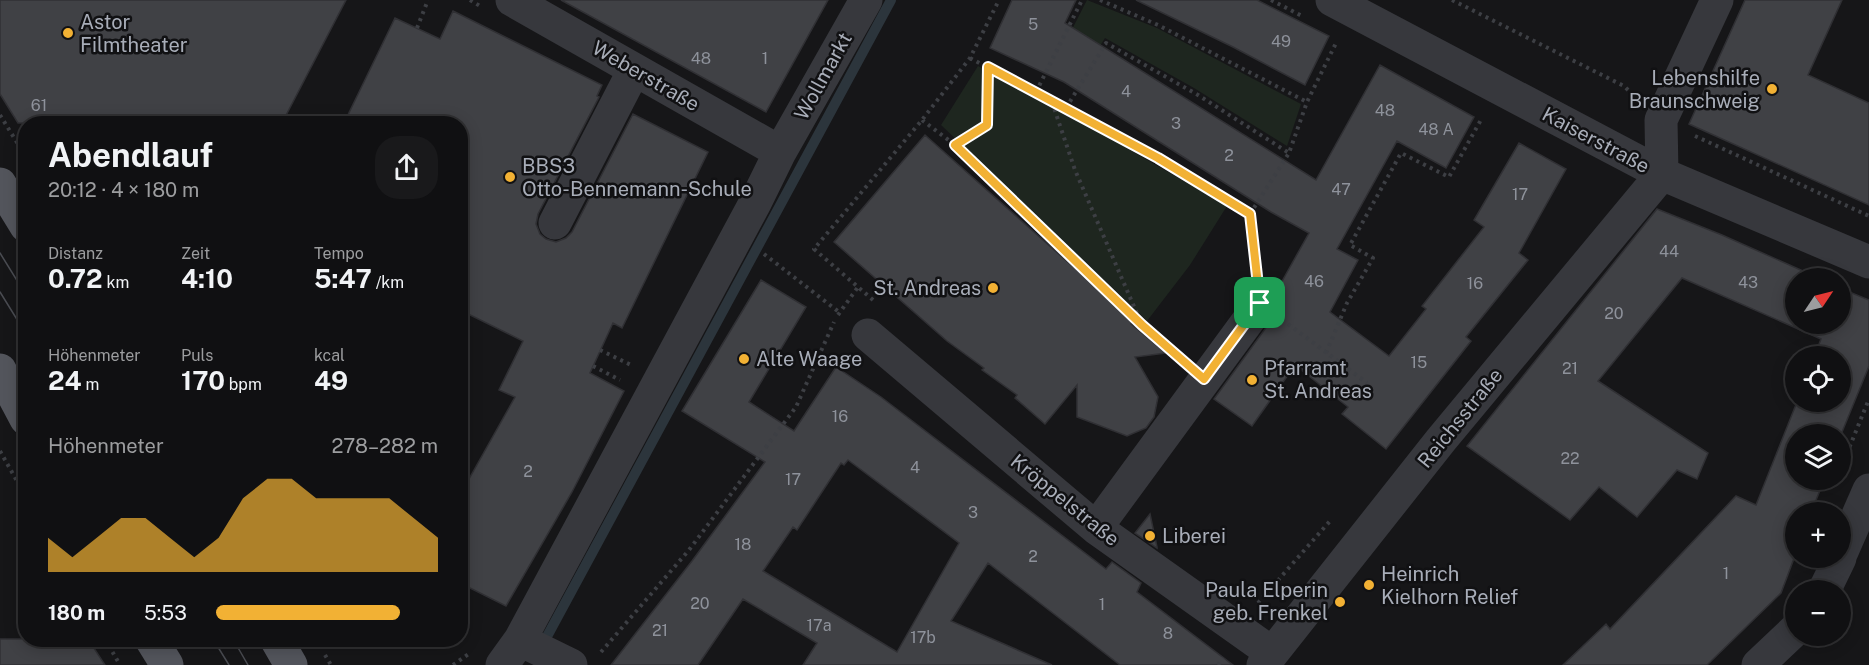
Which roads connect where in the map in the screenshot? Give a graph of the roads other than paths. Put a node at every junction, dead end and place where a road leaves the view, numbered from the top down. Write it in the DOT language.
graph roads {
  1 [pos="512,0"];
  2 [pos="866,0"];
  3 [pos="1717,0"];
  4 [pos="1342,6"];
  5 [pos="634,70"];
  6 [pos="780,152"];
  7 [pos="1662,174"];
  8 [pos="0,184"];
  9 [pos="18,213"];
  10 [pos="555,223"];
  11 [pos="1869,262"];
  12 [pos="1260,303"];
  13 [pos="868,335"];
  14 [pos="0,370"];
  15 [pos="18,404"];
  16 [pos="1869,490"];
  17 [pos="1096,528"];
  18 [pos="1851,532"];
  19 [pos="1785,639"];
  20 [pos="156,647"];
  21 [pos="281,647"];
  22 [pos="511,652"];
  23 [pos="586,659"];
  24 [pos="1267,659"];
  25 [pos="167,665"];
  26 [pos="291,665"];
  27 [pos="1758,665"];
  1 -- 5 [label="street, Weberstraße"];
  2 -- 6 [label="street, Wollmarkt"];
  3 -- 7 [label="street"];
  4 -- 7 [label="street, Kaiserstraße"];
  5 -- 6 [label="street, Weberstraße"];
  5 -- 10 [label="street"];
  6 -- 22 [label="street"];
  7 -- 11 [label="street, Kaiserstraße"];
  7 -- 24 [label="street, Reichsstraße"];
  8 -- 9 [label="main road"];
  12 -- 17 [label="street"];
  13 -- 17 [label="street, Kröppelstraße"];
  14 -- 15 [label="main road"];
  16 -- 18 [label="street"];
  17 -- 24 [label="street, Kröppelstraße"];
  19 -- 27 [label="street"];
  20 -- 25 [label="main road"];
  21 -- 26 [label="main road"];
  22 -- 23 [label="street"];
}
